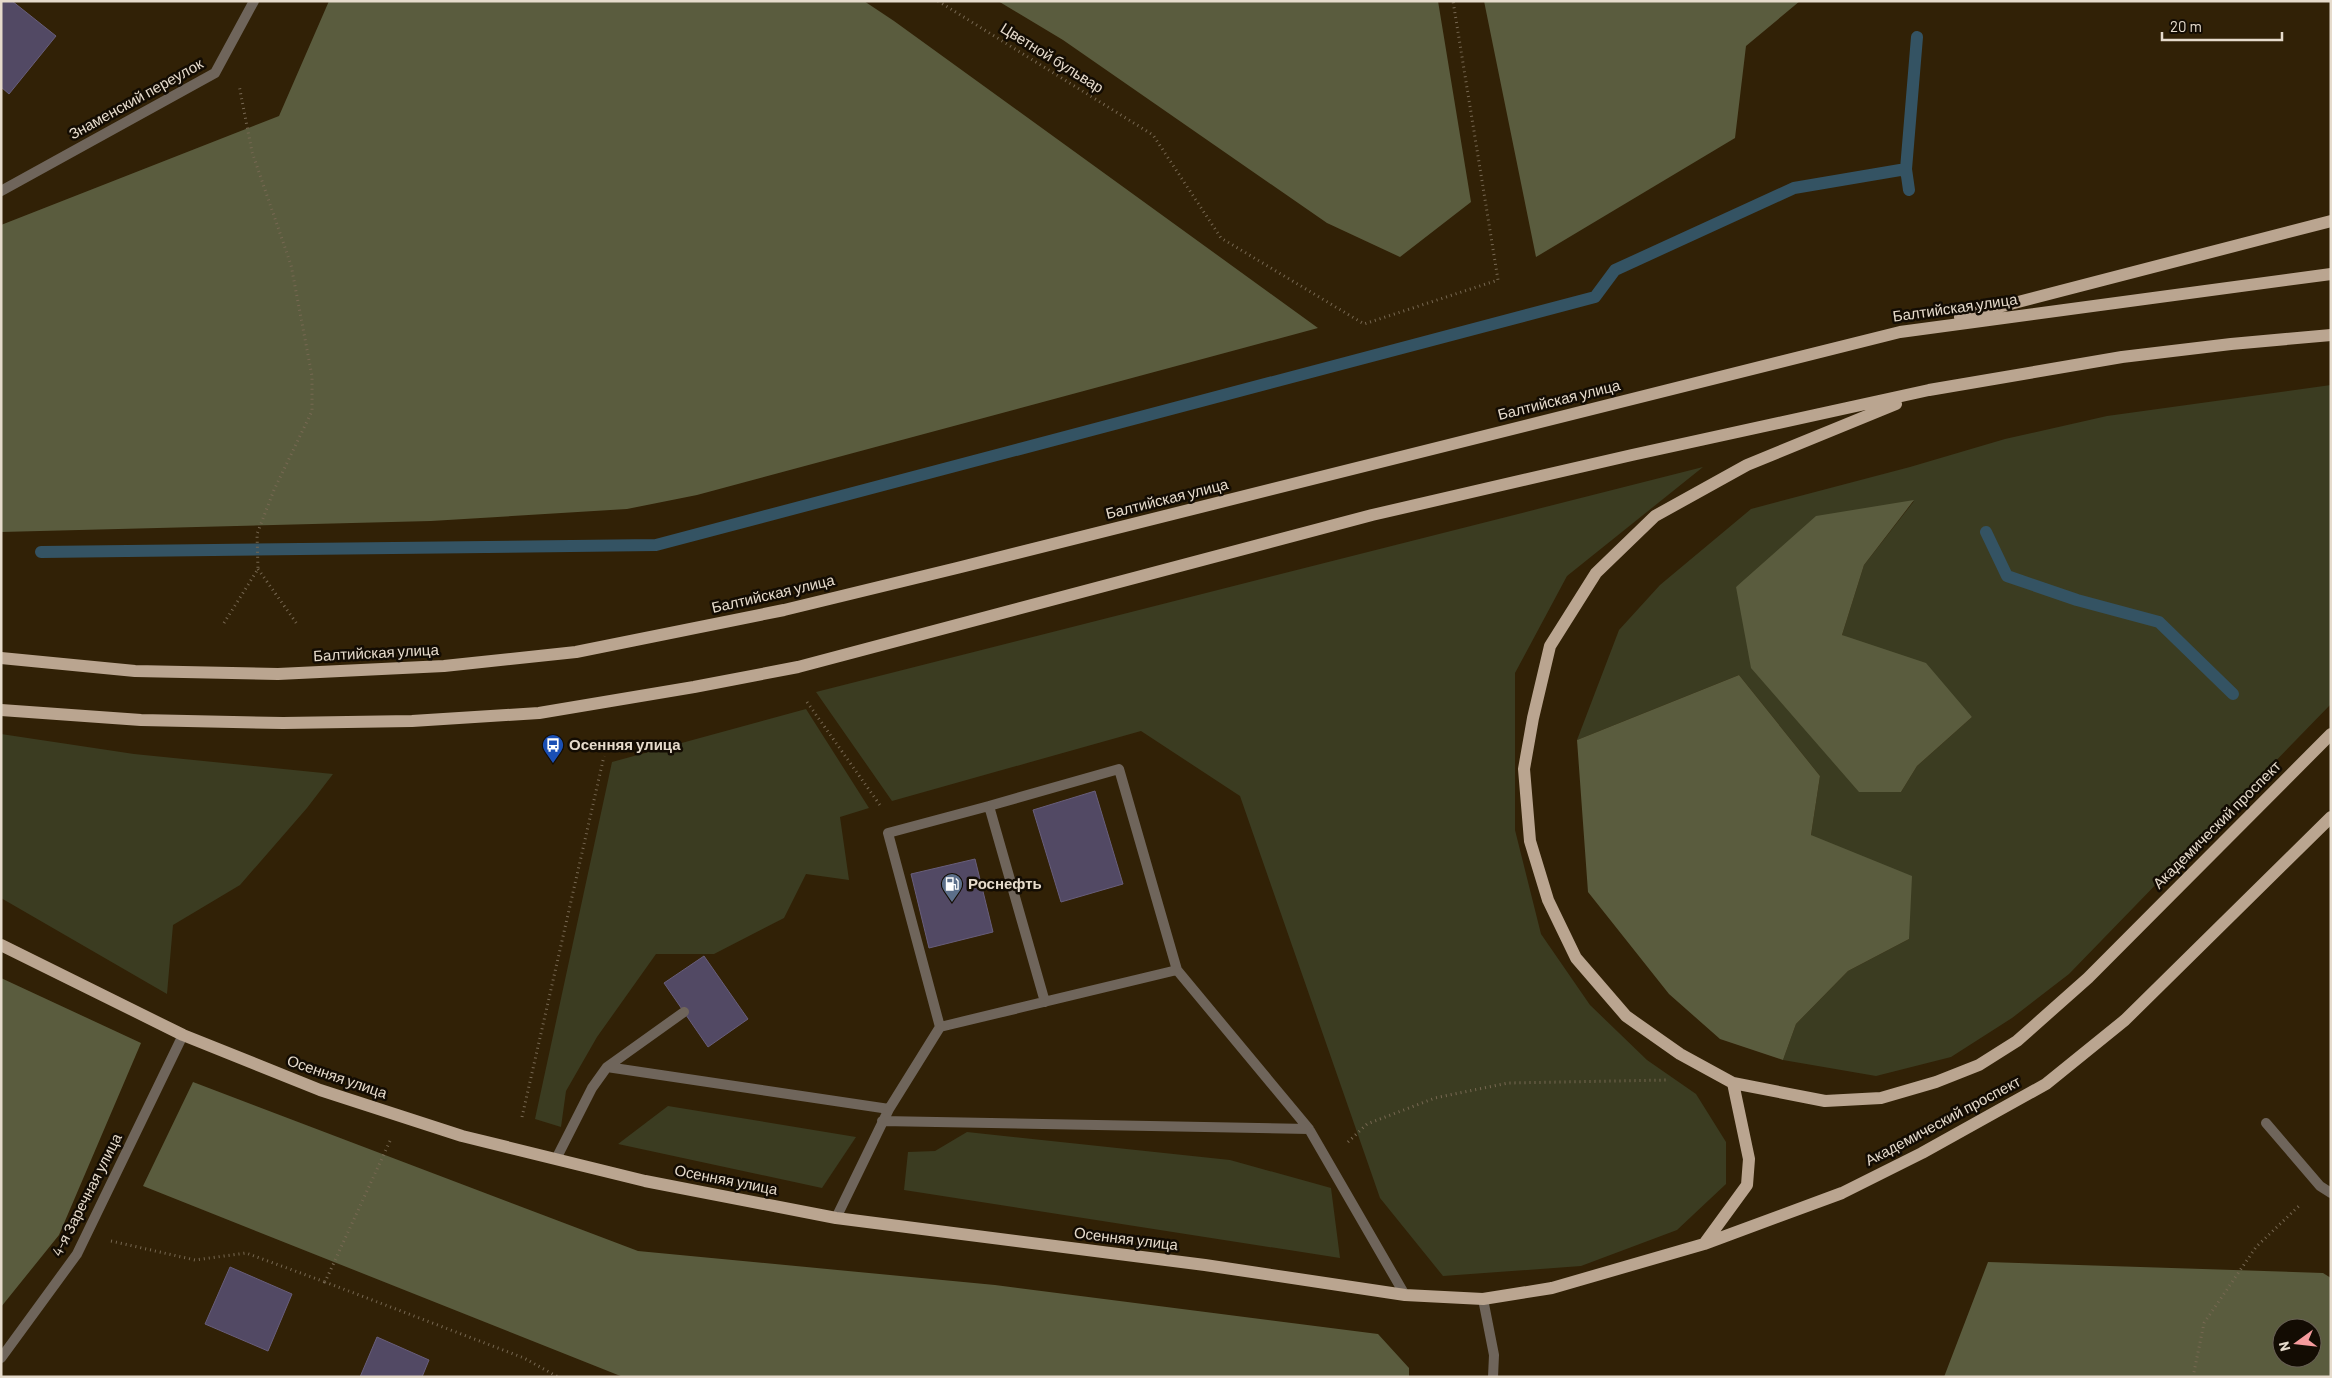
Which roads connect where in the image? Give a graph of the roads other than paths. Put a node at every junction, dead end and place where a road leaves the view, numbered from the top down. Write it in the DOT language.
graph roads {
  1 [pos="254,1"];
  2 [pos="1,191"];
  3 [pos="2331,221"];
  4 [pos="2331,274"];
  5 [pos="1900,332"];
  6 [pos="2331,335"];
  7 [pos="1929,390"];
  8 [pos="1,658"];
  9 [pos="1,710"];
  10 [pos="2331,734"];
  11 [pos="989,806"];
  12 [pos="2331,817"];
  13 [pos="1,945"];
  14 [pos="1176,970"];
  15 [pos="1045,1002"];
  16 [pos="684,1012"];
  17 [pos="940,1026"];
  18 [pos="183,1035"];
  19 [pos="607,1067"];
  20 [pos="1733,1083"];
  21 [pos="889,1109"];
  22 [pos="882,1121"];
  23 [pos="2266,1123"];
  24 [pos="1308,1128"];
  25 [pos="556,1159"];
  26 [pos="2331,1193"];
  27 [pos="836,1218"];
  28 [pos="1704,1244"];
  29 [pos="1406,1295"];
  30 [pos="1483,1299"];
  31 [pos="1,1358"];
  32 [pos="1493,1377"];
  1 -- 2 [label="street, Знаменский переулок"];
  3 -- 5 [label="main road"];
  4 -- 5 [label="main road, Балтийская улица"];
  5 -- 8 [label="main road, Балтийская улица"];
  6 -- 7 [label="main road"];
  7 -- 9 [label="main road"];
  7 -- 20 [label="main road, Академический проспект"];
  10 -- 20 [label="main road, Академический проспект"];
  11 -- 14 [label="street"];
  11 -- 15 [label="street"];
  11 -- 17 [label="street"];
  12 -- 28 [label="main road, Академический проспект"];
  13 -- 18 [label="main road, Осенняя улица"];
  14 -- 15 [label="street"];
  14 -- 24 [label="street"];
  15 -- 17 [label="street"];
  16 -- 19 [label="street"];
  17 -- 21 [label="street"];
  18 -- 25 [label="main road, Осенняя улица"];
  18 -- 31 [label="street, 4-я Заречная улица"];
  19 -- 21 [label="street"];
  19 -- 25 [label="street"];
  20 -- 28 [label="main road"];
  21 -- 22 [label="street"];
  22 -- 24 [label="street"];
  22 -- 27 [label="street"];
  23 -- 26 [label="street"];
  24 -- 29 [label="street"];
  25 -- 27 [label="main road, Осенняя улица"];
  27 -- 29 [label="main road, Осенняя улица"];
  28 -- 30 [label="main road, Академический проспект"];
  29 -- 30 [label="main road, Осенняя улица"];
  30 -- 32 [label="street"];
}
